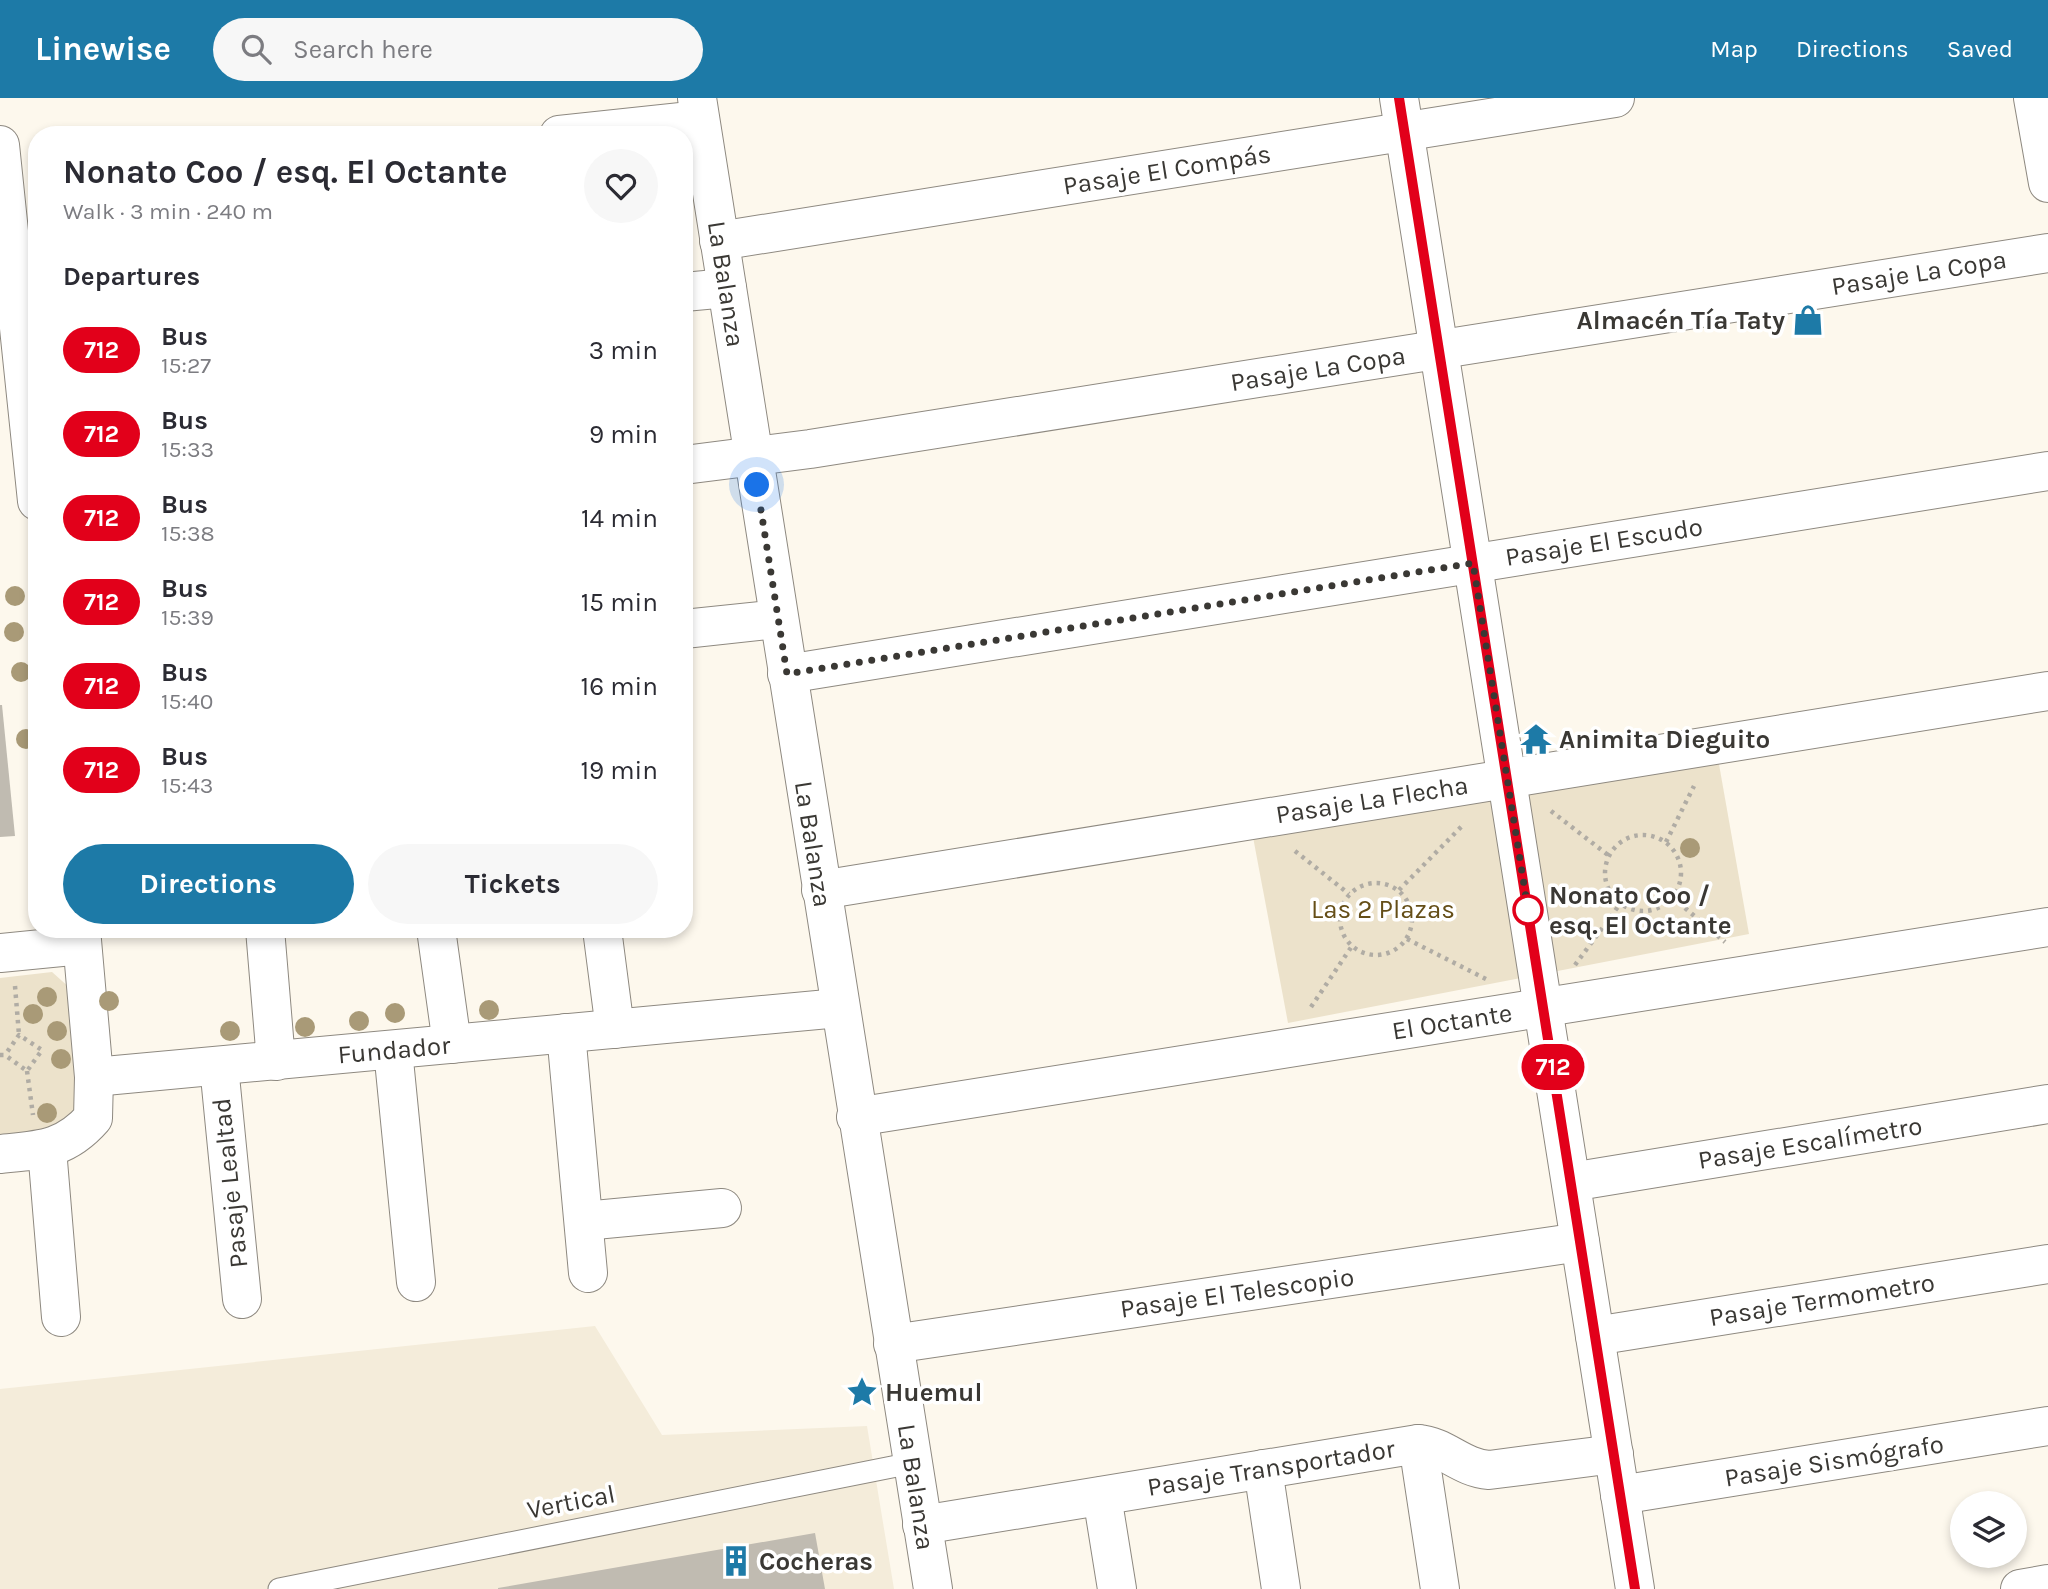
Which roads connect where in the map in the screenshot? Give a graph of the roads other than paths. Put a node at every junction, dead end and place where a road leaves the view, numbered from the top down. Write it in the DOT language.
graph roads {
  1 [pos="1615,98"];
  2 [pos="2033,98"];
  3 [pos="699,109"];
  4 [pos="1401,115"];
  5 [pos="607,126"];
  6 [pos="0,145"];
  7 [pos="2048,183"];
  8 [pos="14,192"];
  9 [pos="719,242"];
  10 [pos="2048,253"];
  11 [pos="726,288"];
  12 [pos="693,291"];
  13 [pos="1439,349"];
  14 [pos="20,361"];
  15 [pos="28,427"];
  16 [pos="753,458"];
  17 [pos="693,464"];
  18 [pos="2048,471"];
  19 [pos="1473,563"];
  20 [pos="778,619"];
  21 [pos="693,628"];
  22 [pos="787,674"];
  23 [pos="2048,691"];
  24 [pos="1507,779"];
  25 [pos="821,890"];
  26 [pos="2048,927"];
  27 [pos="79,938"];
  28 [pos="81,938"];
  29 [pos="266,938"];
  30 [pos="437,938"];
  31 [pos="603,938"];
  32 [pos="8,967"];
  33 [pos="1543,1007"];
  34 [pos="839,1008"];
  35 [pos="615,1029"];
  36 [pos="566,1034"];
  37 [pos="452,1044"];
  38 [pos="393,1050"];
  39 [pos="276,1061"];
  40 [pos="219,1066"];
  41 [pos="94,1077"];
  42 [pos="2048,1104"];
  43 [pos="856,1117"];
  44 [pos="40,1133"];
  45 [pos="0,1154"];
  46 [pos="1571,1182"];
  47 [pos="722,1208"];
  48 [pos="584,1221"];
  49 [pos="1580,1242"];
  50 [pos="2048,1264"];
  51 [pos="588,1273"];
  52 [pos="416,1282"];
  53 [pos="242,1299"];
  54 [pos="61,1317"];
  55 [pos="1595,1336"];
  56 [pos="893,1344"];
  57 [pos="2048,1426"];
  58 [pos="1418,1444"];
  59 [pos="1614,1454"];
  60 [pos="912,1463"];
  61 [pos="1263,1469"];
  62 [pos="1620,1495"];
  63 [pos="1102,1496"];
  64 [pos="922,1525"];
  65 [pos="2048,1584"];
  66 [pos="279,1589"];
  67 [pos="933,1589"];
  68 [pos="1117,1589"];
  69 [pos="1281,1589"];
  70 [pos="1440,1589"];
  71 [pos="1635,1589"];
  72 [pos="2020,1589"];
  1 -- 4 [label="street, Pasaje El Compás"];
  2 -- 7 [label="street"];
  3 -- 5 [label="street"];
  3 -- 9 [label="street, La Balanza"];
  4 -- 9 [label="street, Pasaje El Compás"];
  4 -- 13 [label="street"];
  6 -- 8 [label="street"];
  8 -- 14 [label="street"];
  9 -- 11 [label="street, La Balanza"];
  10 -- 13 [label="street, Pasaje La Copa"];
  11 -- 12 [label="street"];
  11 -- 16 [label="street, La Balanza"];
  13 -- 16 [label="street, Pasaje La Copa"];
  13 -- 19 [label="street"];
  14 -- 15 [label="street"];
  16 -- 17 [label="street, Pasaje La Copa"];
  16 -- 20 [label="street, La Balanza"];
  18 -- 19 [label="street, Pasaje El Escudo"];
  19 -- 22 [label="street, Pasaje El Escudo"];
  19 -- 24 [label="street"];
  20 -- 21 [label="street"];
  20 -- 22 [label="street, La Balanza"];
  22 -- 25 [label="street, La Balanza"];
  23 -- 24 [label="street, Pasaje La Flecha"];
  24 -- 25 [label="street, Pasaje La Flecha"];
  24 -- 33 [label="street"];
  25 -- 34 [label="street, La Balanza"];
  26 -- 33 [label="street, El Octante"];
  27 -- 32 [label="street"];
  28 -- 41 [label="street"];
  29 -- 39 [label="street"];
  30 -- 37 [label="street"];
  31 -- 35 [label="street"];
  33 -- 43 [label="street, El Octante"];
  33 -- 46 [label="street"];
  34 -- 35 [label="street, Fundador"];
  34 -- 43 [label="street, La Balanza"];
  35 -- 36 [label="street, Fundador"];
  36 -- 37 [label="street, Fundador"];
  36 -- 48 [label="street"];
  37 -- 38 [label="street, Fundador"];
  38 -- 39 [label="street, Fundador"];
  38 -- 52 [label="street"];
  39 -- 40 [label="street, Fundador"];
  40 -- 41 [label="street, Fundador"];
  40 -- 53 [label="street, Pasaje Lealtad"];
  41 -- 44 [label="street"];
  42 -- 46 [label="street, Pasaje Escalímetro"];
  43 -- 56 [label="street, La Balanza"];
  44 -- 45 [label="street"];
  44 -- 54 [label="street"];
  46 -- 49 [label="street"];
  47 -- 48 [label="street"];
  48 -- 51 [label="street"];
  49 -- 55 [label="street"];
  49 -- 56 [label="street, Pasaje El Telescopio"];
  50 -- 55 [label="street, Pasaje Termometro"];
  55 -- 59 [label="street"];
  56 -- 60 [label="street, La Balanza"];
  57 -- 62 [label="street, Pasaje Sismógrafo"];
  58 -- 59 [label="street, Pasaje Transportador"];
  58 -- 61 [label="street, Pasaje Transportador"];
  58 -- 70 [label="street"];
  59 -- 62 [label="street"];
  60 -- 64 [label="street, La Balanza"];
  60 -- 66 [label="lane, Vertical"];
  61 -- 63 [label="street, Pasaje Transportador"];
  61 -- 69 [label="street"];
  62 -- 71 [label="street"];
  63 -- 64 [label="street, Pasaje Transportador"];
  63 -- 68 [label="street"];
  64 -- 67 [label="street, La Balanza"];
  65 -- 72 [label="street"];
}
